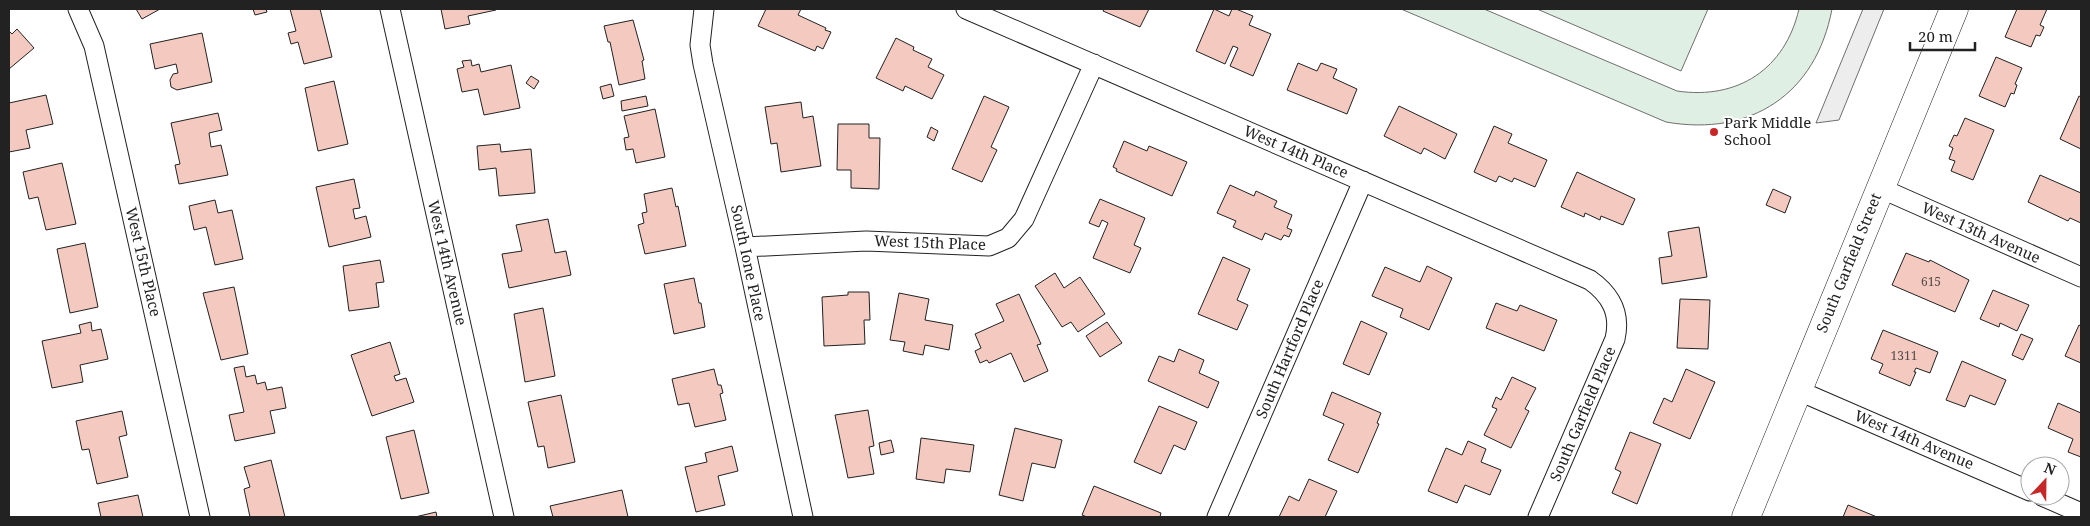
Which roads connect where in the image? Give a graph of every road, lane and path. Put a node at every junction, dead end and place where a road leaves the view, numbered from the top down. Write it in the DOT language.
graph roads {
  1 [pos="78,9"];
  2 [pos="390,9"];
  3 [pos="704,9"];
  4 [pos="966,9"];
  5 [pos="1954,9"];
  6 [pos="1094,64"];
  7 [pos="1363,181"];
  8 [pos="1880,188"];
  9 [pos="745,247"];
  10 [pos="2081,277"];
  11 [pos="1615,308"];
  12 [pos="1797,390"];
  13 [pos="2020,487"];
  14 [pos="2065,506"];
  15 [pos="2081,513"];
  16 [pos="200,517"];
  17 [pos="504,517"];
  18 [pos="803,517"];
  19 [pos="1217,517"];
  20 [pos="1538,517"];
  21 [pos="1746,517"];
  1 -- 16 [label="street, West 15th Place"];
  2 -- 17 [label="street, West 14th Avenue"];
  3 -- 9 [label="street, South Ione Place"];
  4 -- 6 [label="street, West 14th Place"];
  5 -- 8 [label="street, South Garfield Street"];
  6 -- 7 [label="street, West 14th Place"];
  6 -- 9 [label="street, West 15th Place"];
  7 -- 11 [label="street, West 14th Place"];
  7 -- 19 [label="street, South Hartford Place"];
  8 -- 10 [label="street, West 13th Avenue"];
  8 -- 12 [label="street, South Garfield Street"];
  9 -- 18 [label="street, South Ione Place"];
  11 -- 20 [label="street, South Garfield Place"];
  12 -- 13 [label="street, West 14th Avenue"];
  12 -- 21 [label="street, South Garfield Street"];
  14 -- 15 [label="street"];
}
